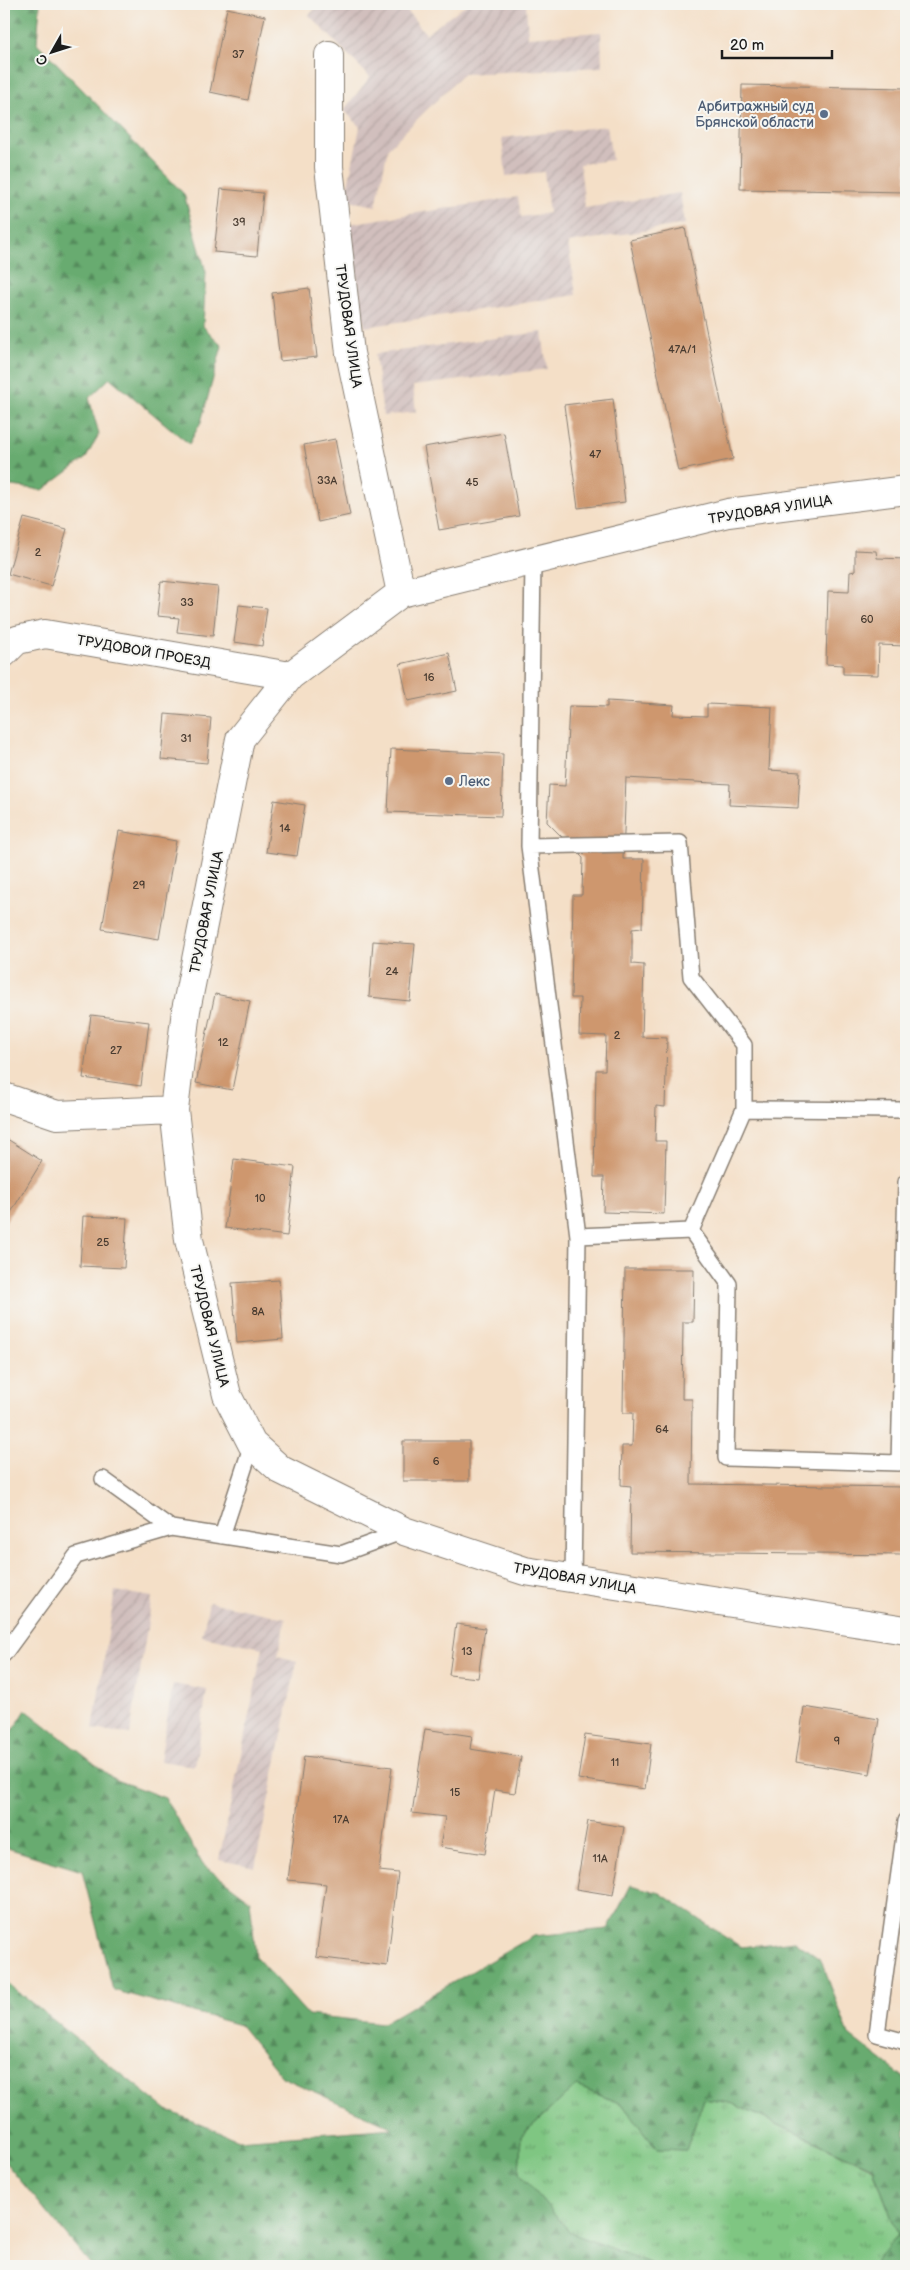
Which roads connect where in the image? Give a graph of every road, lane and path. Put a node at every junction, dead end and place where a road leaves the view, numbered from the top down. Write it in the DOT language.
graph roads {
  1 [pos="329,56"];
  2 [pos="906,490"];
  3 [pos="533,562"];
  4 [pos="402,593"];
  5 [pos="4,653"];
  6 [pos="290,676"];
  7 [pos="529,846"];
  8 [pos="4,1097"];
  9 [pos="744,1109"];
  10 [pos="174,1110"];
  11 [pos="906,1110"];
  12 [pos="906,1182"];
  13 [pos="691,1230"];
  14 [pos="578,1236"];
  15 [pos="252,1444"];
  16 [pos="103,1479"];
  17 [pos="171,1528"];
  18 [pos="404,1531"];
  19 [pos="222,1536"];
  20 [pos="573,1579"];
  21 [pos="906,1630"];
  22 [pos="4,1654"];
  23 [pos="906,1821"];
  24 [pos="906,2042"];
  1 -- 4 [label="street, ТРУДОВАЯ УЛИЦА"];
  2 -- 3 [label="street, ТРУДОВАЯ УЛИЦА"];
  3 -- 4 [label="street, ТРУДОВАЯ УЛИЦА"];
  3 -- 7 [label="lane"];
  4 -- 6 [label="street, ТРУДОВАЯ УЛИЦА"];
  5 -- 6 [label="street, ТРУДОВОЙ ПРОЕЗД"];
  6 -- 10 [label="street, ТРУДОВАЯ УЛИЦА"];
  7 -- 9 [label="lane"];
  7 -- 14 [label="lane"];
  8 -- 10 [label="street"];
  9 -- 11 [label="lane"];
  9 -- 13 [label="lane"];
  10 -- 15 [label="street, ТРУДОВАЯ УЛИЦА"];
  12 -- 13 [label="lane"];
  13 -- 14 [label="lane"];
  14 -- 20 [label="lane"];
  15 -- 18 [label="street, ТРУДОВАЯ УЛИЦА"];
  15 -- 19 [label="lane"];
  16 -- 17 [label="lane"];
  17 -- 19 [label="lane"];
  17 -- 22 [label="lane"];
  18 -- 19 [label="lane"];
  18 -- 20 [label="street, ТРУДОВАЯ УЛИЦА"];
  20 -- 21 [label="street, ТРУДОВАЯ УЛИЦА"];
  23 -- 24 [label="lane"];
}
